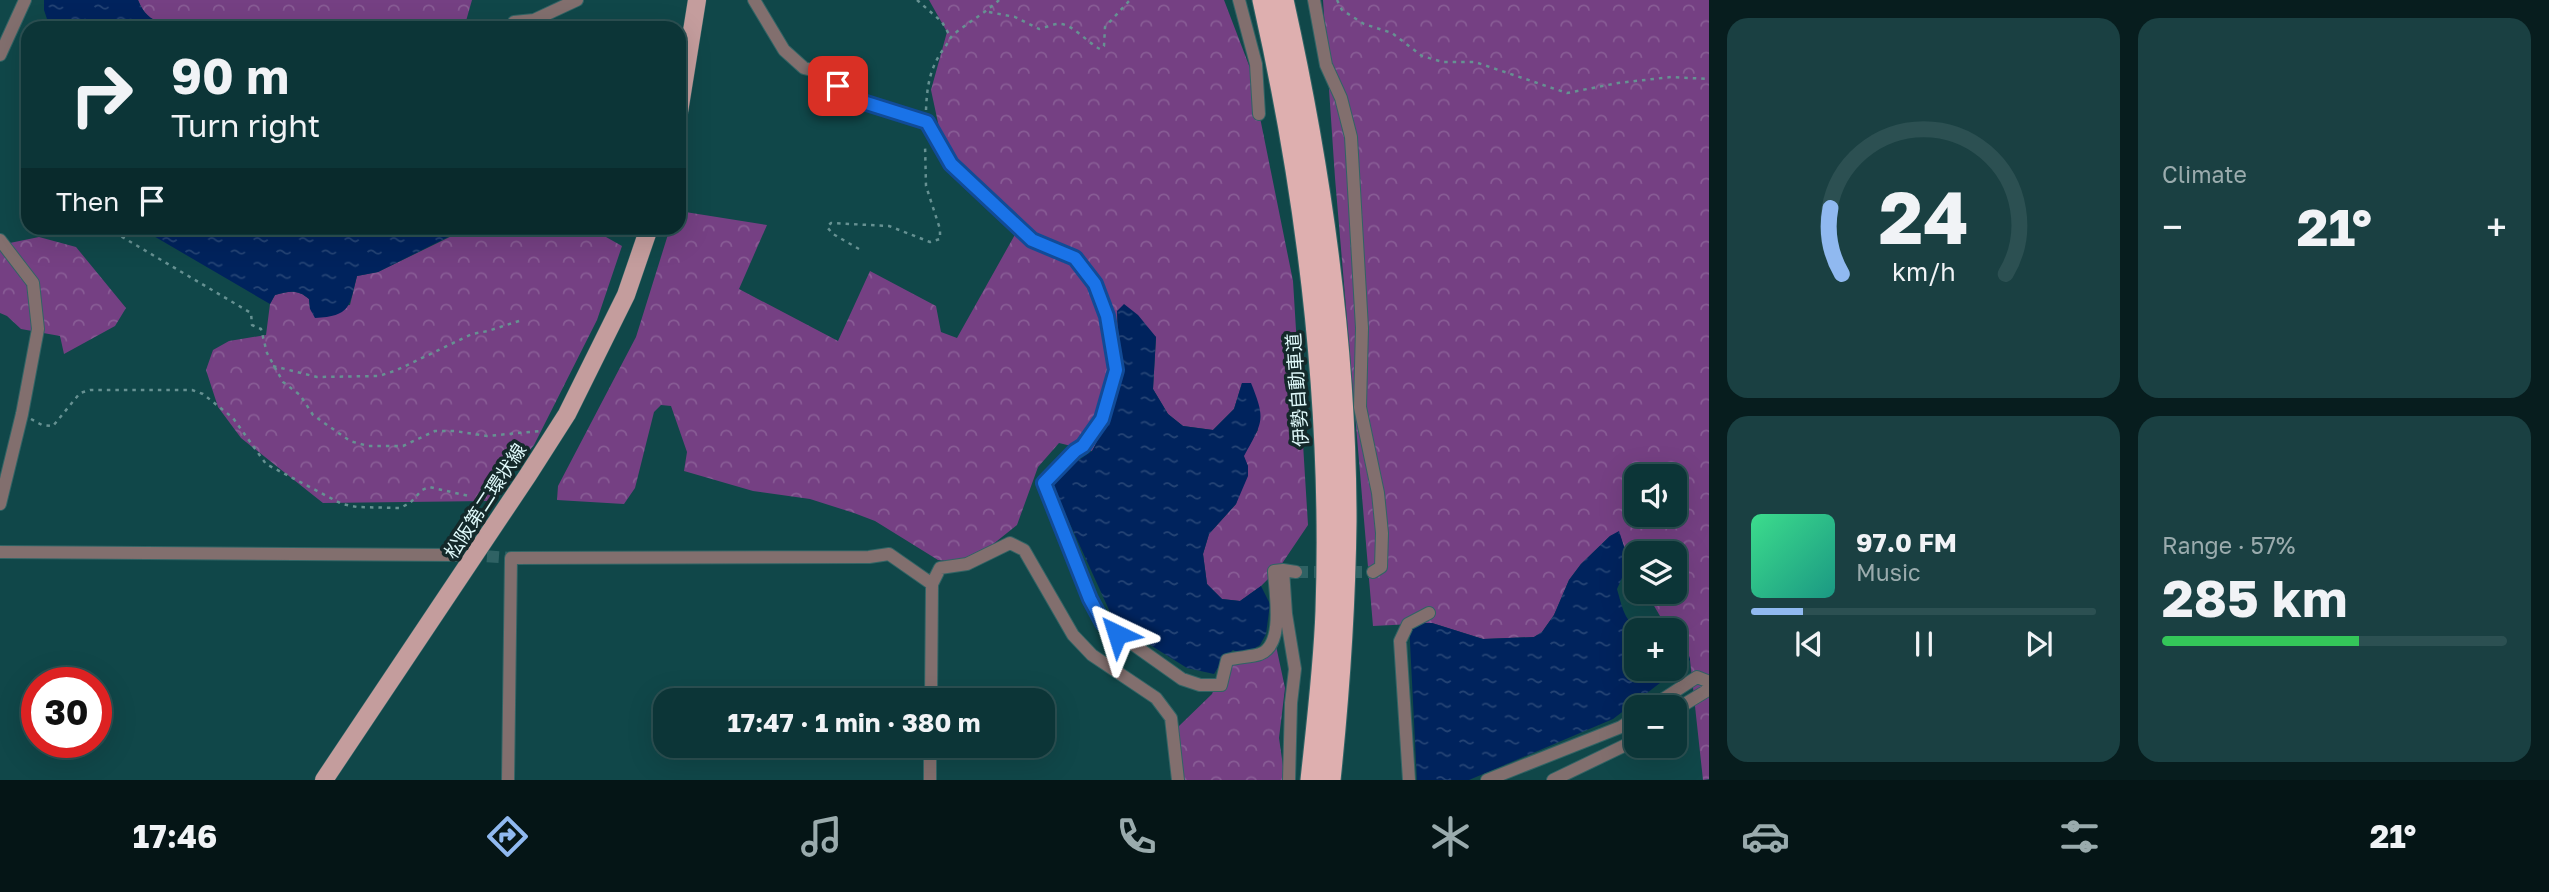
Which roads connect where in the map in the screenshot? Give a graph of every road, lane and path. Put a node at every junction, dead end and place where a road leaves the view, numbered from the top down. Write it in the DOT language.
graph roads {
  1 [pos="25,0"];
  2 [pos="577,0"];
  3 [pos="697,0"];
  4 [pos="754,0"];
  5 [pos="918,0"];
  6 [pos="999,0"];
  7 [pos="1130,0"];
  8 [pos="1239,0"];
  9 [pos="1263,0"];
  10 [pos="1283,0"];
  11 [pos="1314,0"];
  12 [pos="1338,0"];
  13 [pos="988,11"];
  14 [pos="524,21"];
  15 [pos="951,36"];
  16 [pos="0,55"];
  17 [pos="686,68"];
  18 [pos="1709,79"];
  19 [pos="1259,114"];
  20 [pos="927,122"];
  21 [pos="119,235"];
  22 [pos="647,235"];
  23 [pos="0,240"];
  24 [pos="859,249"];
  25 [pos="522,320"];
  26 [pos="273,366"];
  27 [pos="22,414"];
  28 [pos="550,429"];
  29 [pos="469,496"];
  30 [pos="0,504"];
  31 [pos="0,552"];
  32 [pos="456,555"];
  33 [pos="1373,572"];
  34 [pos="932,584"];
  35 [pos="1429,613"];
  36 [pos="931,688"];
  37 [pos="1669,695"];
  38 [pos="1687,703"];
  39 [pos="1624,725"];
  40 [pos="1624,746"];
  41 [pos="930,758"];
  42 [pos="324,780"];
  43 [pos="508,780"];
  44 [pos="930,780"];
  45 [pos="1178,780"];
  46 [pos="1289,780"];
  47 [pos="1311,780"];
  48 [pos="1330,780"];
  49 [pos="1409,780"];
  50 [pos="1488,780"];
  51 [pos="1553,780"];
  1 -- 16 [label="street"];
  2 -- 14 [label="street"];
  3 -- 17 [label="main road"];
  4 -- 20 [label="street"];
  5 -- 15 [label="path"];
  6 -- 13 [label="path"];
  7 -- 13 [label="path"];
  8 -- 19 [label="street"];
  9 -- 47 [label="highway, 伊勢自動車道"];
  10 -- 48 [label="highway"];
  11 -- 33 [label="street"];
  12 -- 18 [label="path"];
  13 -- 15 [label="path"];
  15 -- 20 [label="path"];
  20 -- 24 [label="path"];
  20 -- 46 [label="street"];
  21 -- 26 [label="path"];
  22 -- 42 [label="main road, 松阪第二環状線"];
  23 -- 27 [label="street"];
  25 -- 26 [label="path"];
  26 -- 28 [label="path"];
  27 -- 29 [label="path"];
  27 -- 30 [label="street"];
  31 -- 32 [label="street"];
  34 -- 36 [label="street"];
  34 -- 43 [label="street"];
  34 -- 45 [label="street"];
  35 -- 49 [label="street"];
  37 -- 38 [label="street"];
  39 -- 50 [label="street"];
  40 -- 51 [label="street"];
  41 -- 44 [label="street"];
}
